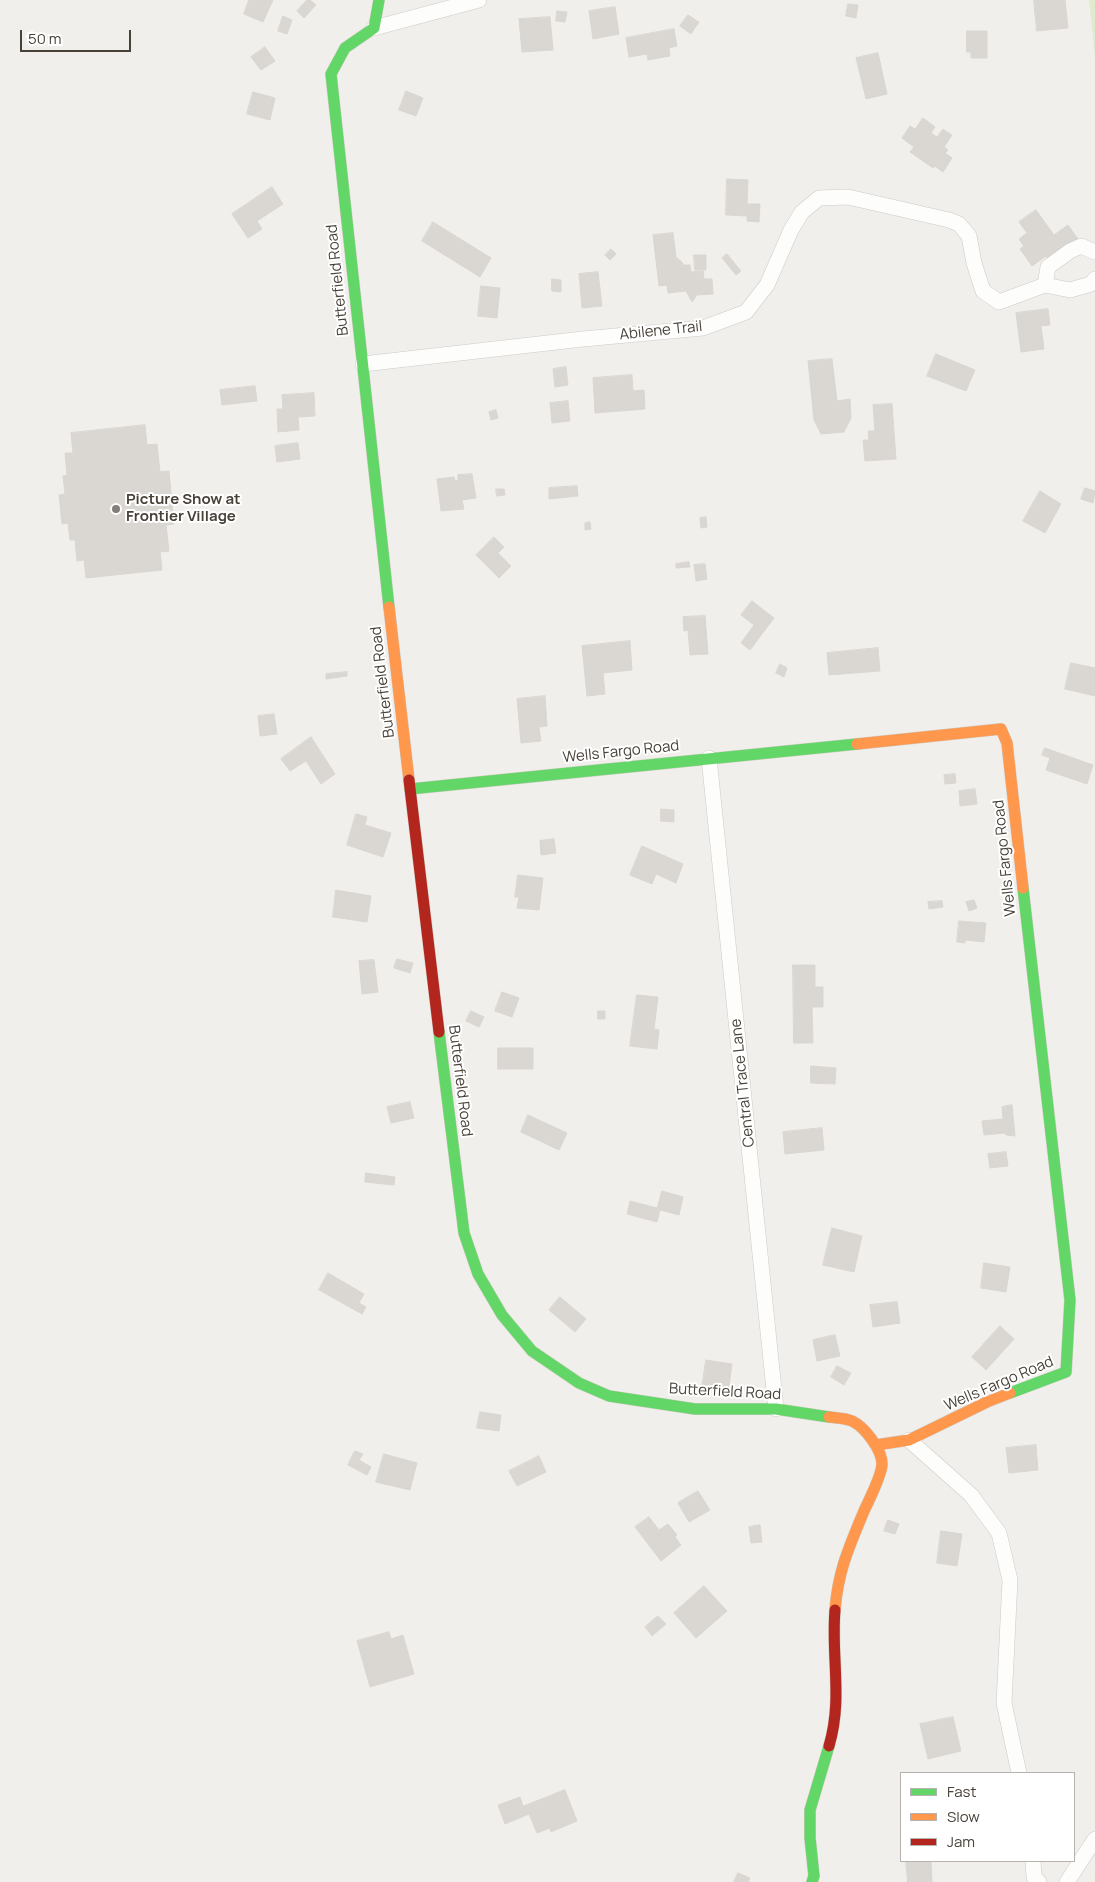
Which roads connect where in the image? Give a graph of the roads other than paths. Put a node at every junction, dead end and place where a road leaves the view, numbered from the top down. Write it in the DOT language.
graph roads {
  1 [pos="379,0"];
  2 [pos="479,0"];
  3 [pos="374,28"];
  4 [pos="1095,252"];
  5 [pos="1095,279"];
  6 [pos="1045,285"];
  7 [pos="363,364"];
  8 [pos="710,758"];
  9 [pos="410,789"];
  10 [pos="776,1409"];
  11 [pos="909,1440"];
  12 [pos="876,1445"];
  13 [pos="1019,1772"];
  14 [pos="1095,1839"];
  15 [pos="1033,1862"];
  16 [pos="812,1882"];
  17 [pos="1039,1882"];
  18 [pos="1067,1882"];
  1 -- 3 [label="street"];
  2 -- 3 [label="street"];
  3 -- 7 [label="street, Butterfield Road"];
  4 -- 6 [label="street"];
  5 -- 6 [label="street"];
  6 -- 7 [label="street, Abilene Trail"];
  7 -- 9 [label="street, Butterfield Road"];
  8 -- 9 [label="street, Wells Fargo Road"];
  8 -- 10 [label="street, Central Trace Lane"];
  8 -- 11 [label="street, Wells Fargo Road"];
  9 -- 10 [label="street, Butterfield Road"];
  10 -- 12 [label="street, Butterfield Road"];
  11 -- 12 [label="street, Wells Fargo Road"];
  11 -- 13 [label="street"];
  12 -- 16 [label="street"];
  14 -- 18 [label="street"];
  15 -- 17 [label="street"];
}
